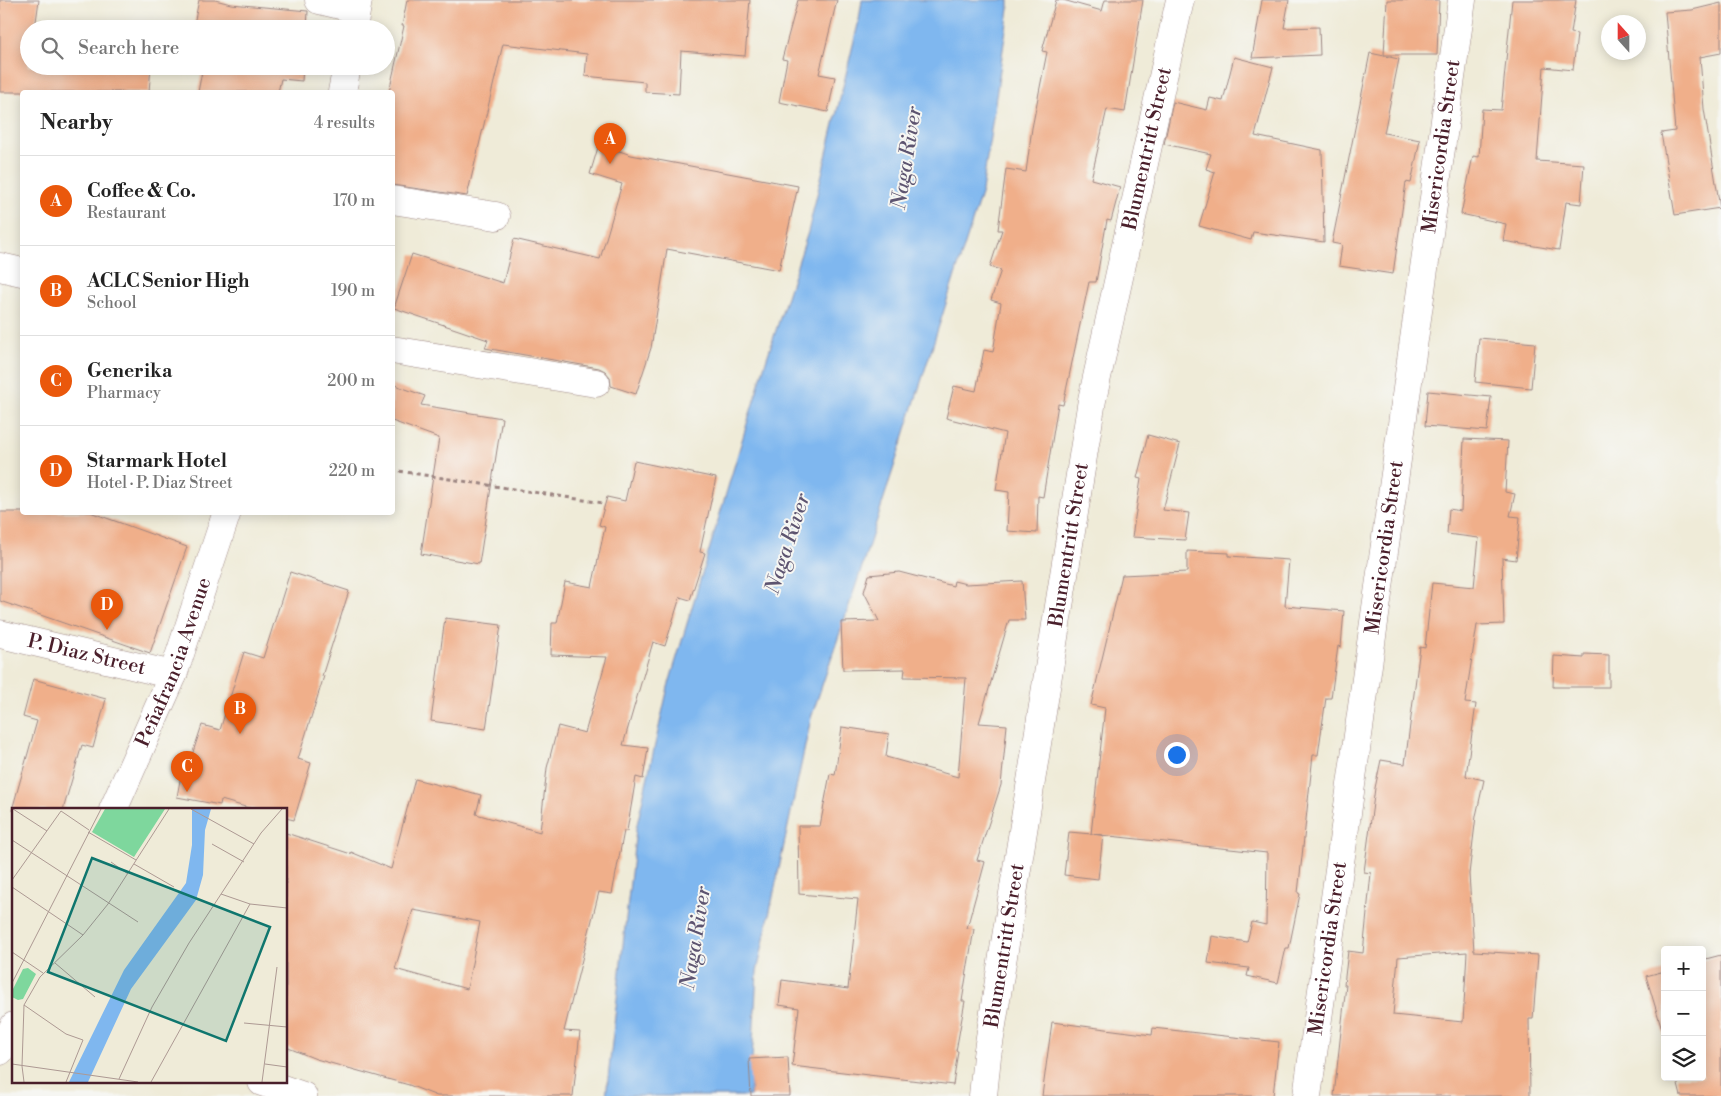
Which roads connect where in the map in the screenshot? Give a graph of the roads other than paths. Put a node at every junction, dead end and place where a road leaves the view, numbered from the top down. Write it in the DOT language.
graph roads {
  1 [pos="318,0"];
  2 [pos="1180,0"];
  3 [pos="1462,0"];
  4 [pos="356,12"];
  5 [pos="345,75"];
  6 [pos="342,90"];
  7 [pos="395,200"];
  8 [pos="496,216"];
  9 [pos="0,267"];
  10 [pos="20,272"];
  11 [pos="395,350"];
  12 [pos="596,383"];
  13 [pos="226,515"];
  14 [pos="0,634"];
  15 [pos="173,675"];
  16 [pos="114,808"];
  17 [pos="12,1030"];
  18 [pos="0,1051"];
  19 [pos="268,1084"];
  20 [pos="303,1096"];
  21 [pos="982,1096"];
  22 [pos="1307,1096"];
  1 -- 4 [label="street"];
  2 -- 21 [label="street, Blumentritt Street"];
  3 -- 22 [label="street, Misericordia Street"];
  5 -- 6 [label="street"];
  7 -- 8 [label="street"];
  9 -- 10 [label="street"];
  11 -- 12 [label="street"];
  13 -- 15 [label="street, Peñafrancia Avenue"];
  14 -- 15 [label="street, P. Diaz Street"];
  15 -- 16 [label="street, Peñafrancia Avenue"];
  17 -- 18 [label="street"];
  19 -- 20 [label="street"];
}
